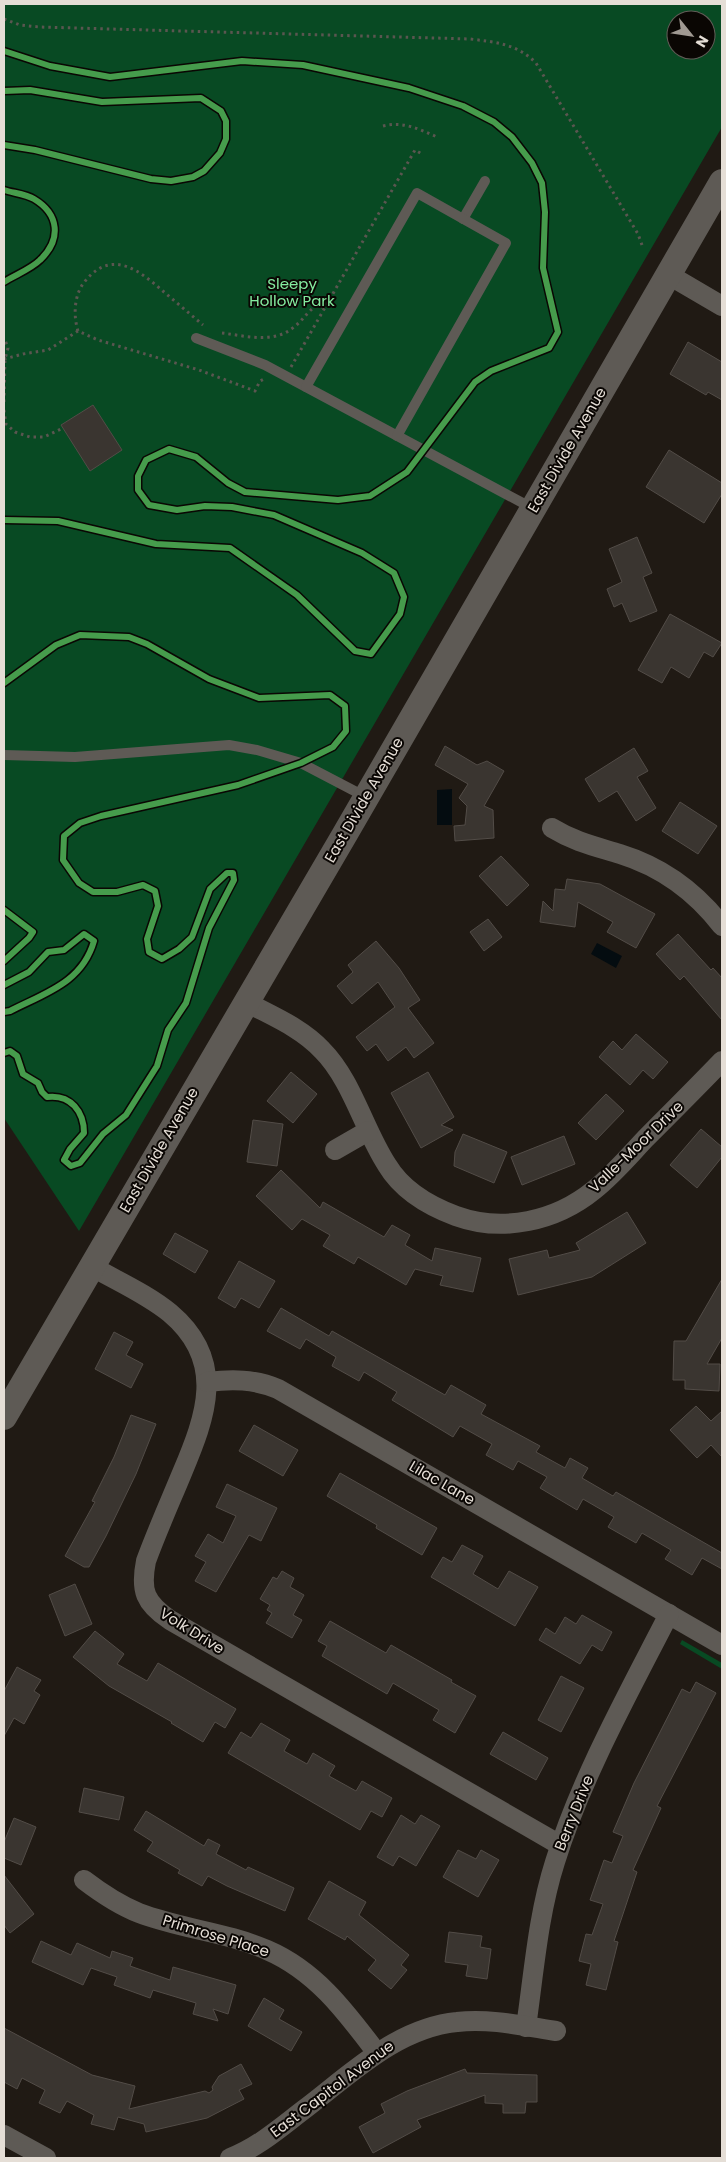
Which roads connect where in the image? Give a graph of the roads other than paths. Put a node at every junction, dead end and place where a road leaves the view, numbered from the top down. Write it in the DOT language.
graph roads {
  1 [pos="485,181"];
  2 [pos="722,182"];
  3 [pos="463,219"];
  4 [pos="668,275"];
  5 [pos="722,306"];
  6 [pos="196,338"];
  7 [pos="306,387"];
  8 [pos="397,436"];
  9 [pos="533,508"];
  10 [pos="4,755"];
  11 [pos="366,797"];
  12 [pos="552,828"];
  13 [pos="722,926"];
  14 [pos="246,1002"];
  15 [pos="722,1061"];
  16 [pos="368,1132"];
  17 [pos="335,1150"];
  18 [pos="91,1266"];
  19 [pos="207,1382"];
  20 [pos="4,1416"];
  21 [pos="669,1614"];
  22 [pos="722,1645"];
  23 [pos="560,1846"];
  24 [pos="84,1880"];
  25 [pos="526,2027"];
  26 [pos="556,2031"];
  27 [pos="377,2053"];
  28 [pos="4,2135"];
  29 [pos="46,2158"];
  30 [pos="230,2158"];
  1 -- 3 [label="lane"];
  2 -- 4 [label="street, East Divide Avenue"];
  3 -- 7 [label="lane"];
  3 -- 8 [label="lane"];
  4 -- 5 [label="street"];
  4 -- 9 [label="street, East Divide Avenue"];
  6 -- 7 [label="lane"];
  7 -- 8 [label="lane"];
  8 -- 9 [label="lane"];
  9 -- 11 [label="street, East Divide Avenue"];
  10 -- 11 [label="lane"];
  11 -- 14 [label="street, East Divide Avenue"];
  12 -- 13 [label="street"];
  14 -- 16 [label="street, Valle-Moor Drive"];
  14 -- 18 [label="street, East Divide Avenue"];
  15 -- 16 [label="street, Valle-Moor Drive"];
  16 -- 17 [label="street"];
  18 -- 19 [label="street, Volk Drive"];
  18 -- 20 [label="street, East Divide Avenue"];
  19 -- 21 [label="street, Lilac Lane"];
  19 -- 23 [label="street, Volk Drive"];
  21 -- 22 [label="street, Lilac Lane"];
  21 -- 23 [label="street, Berry Drive"];
  23 -- 25 [label="street, Berry Drive"];
  24 -- 27 [label="street, Primrose Place"];
  25 -- 26 [label="street, East Capitol Avenue"];
  25 -- 27 [label="street, East Capitol Avenue"];
  27 -- 30 [label="street, East Capitol Avenue"];
  28 -- 29 [label="street"];
}
